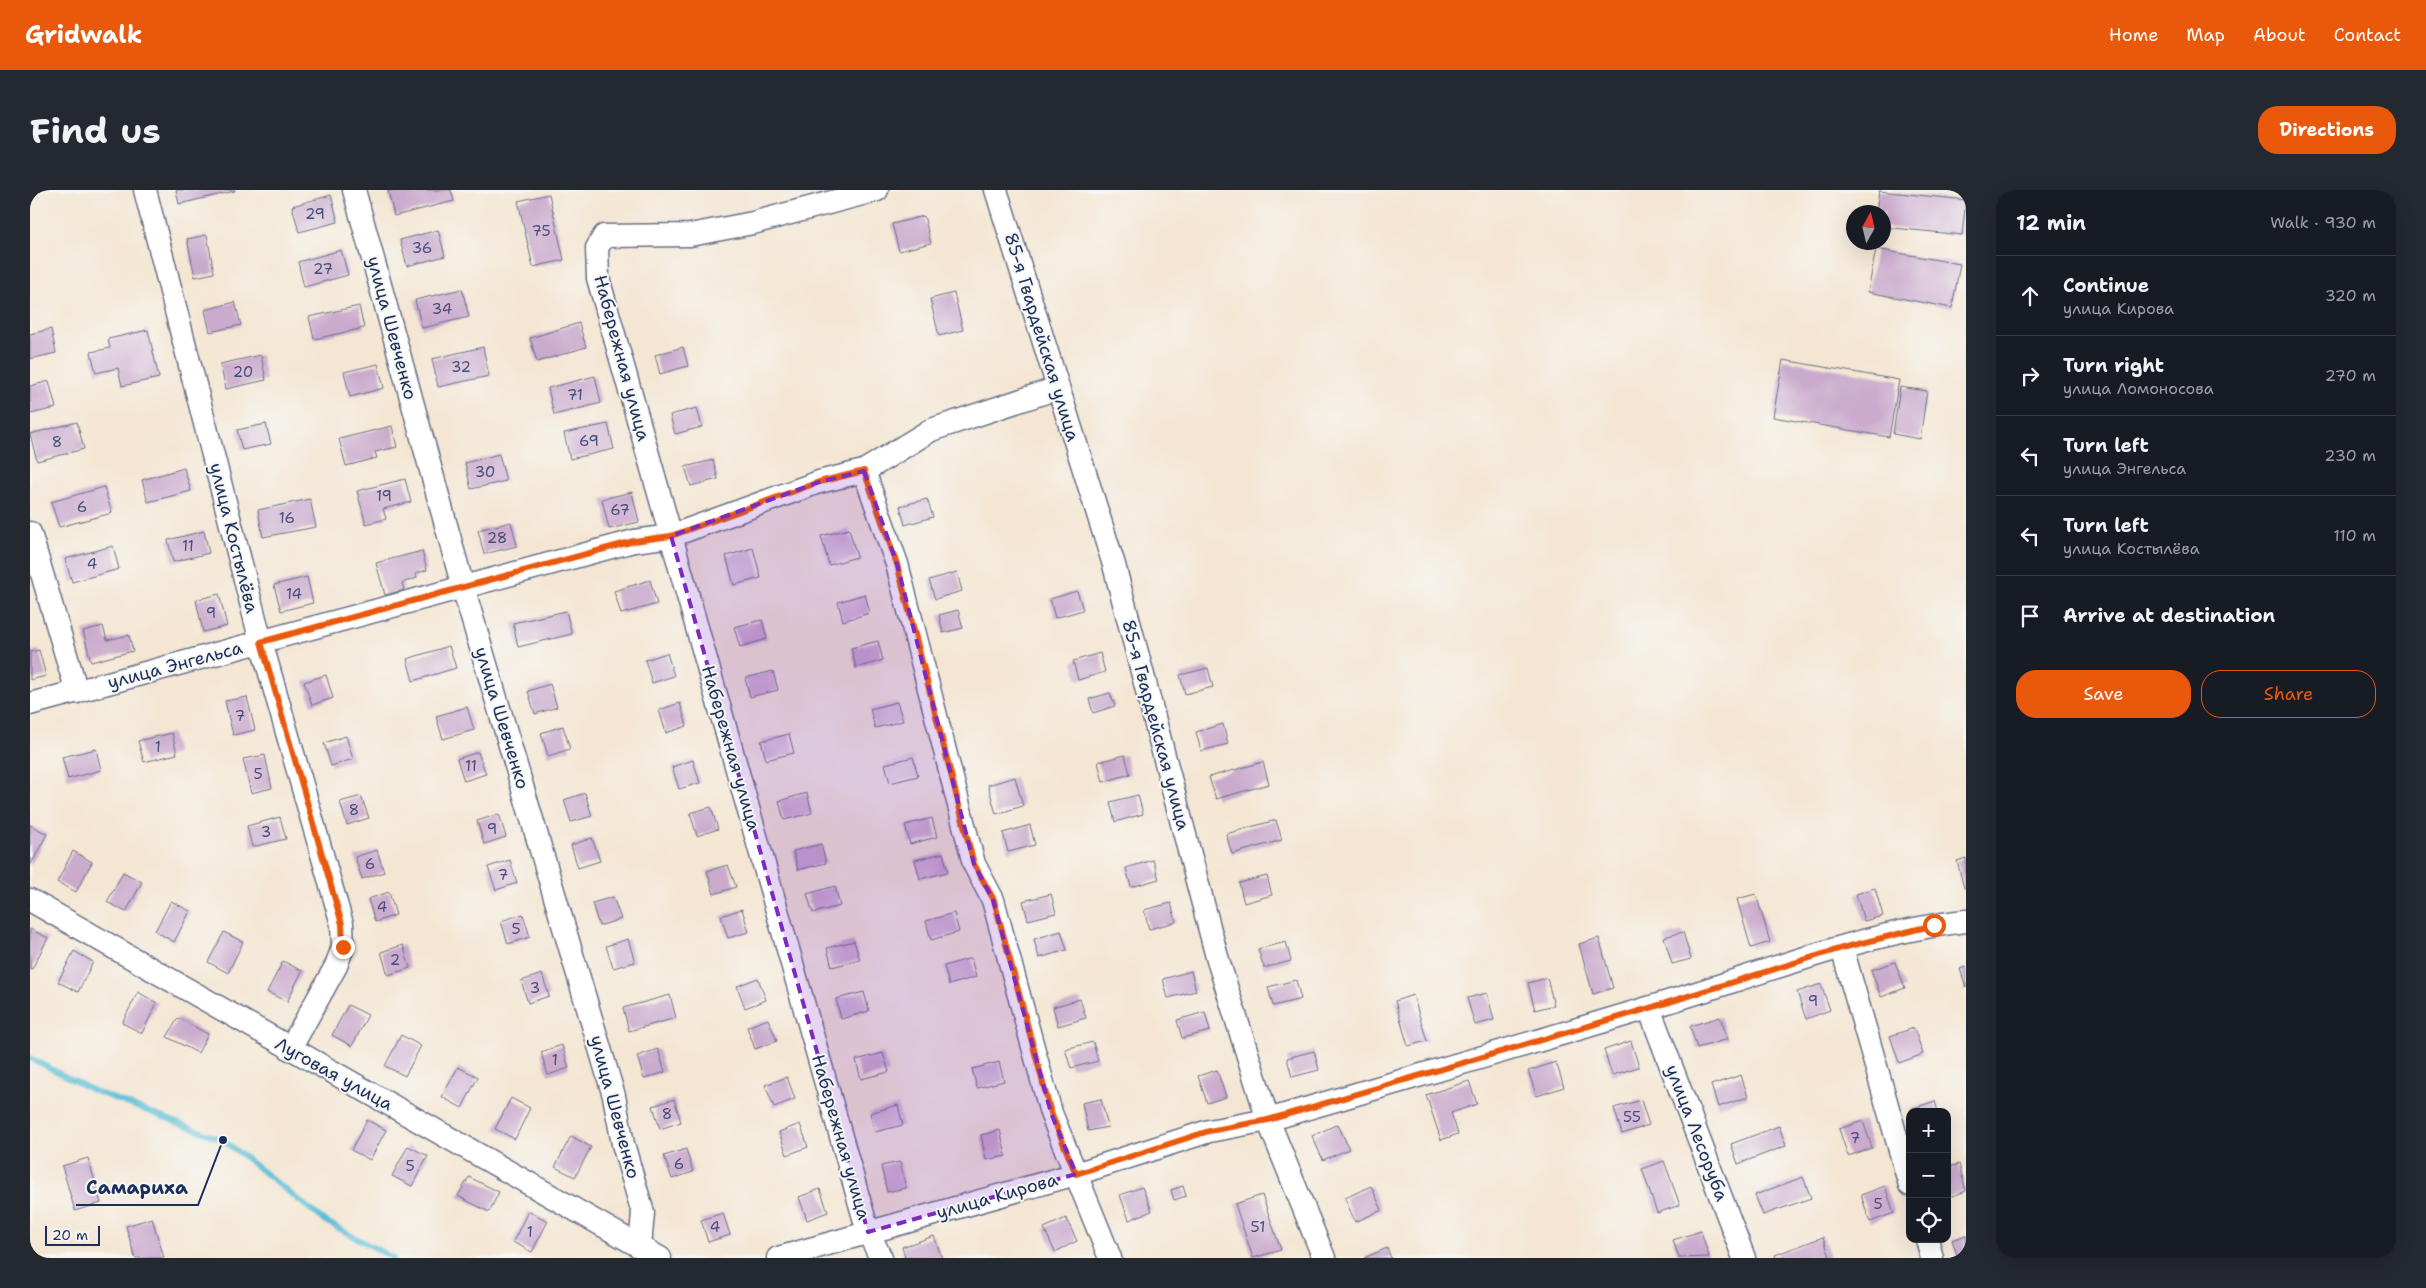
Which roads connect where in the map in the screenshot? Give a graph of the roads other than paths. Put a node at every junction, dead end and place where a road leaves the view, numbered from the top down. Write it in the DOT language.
graph roads {
  1 [pos="145,190"];
  2 [pos="354,190"];
  3 [pos="876,190"];
  4 [pos="996,190"];
  5 [pos="1058,388"];
  6 [pos="864,471"];
  7 [pos="30,533"];
  8 [pos="671,536"];
  9 [pos="463,587"];
  10 [pos="261,642"];
  11 [pos="77,692"];
  12 [pos="30,704"];
  13 [pos="30,900"];
  14 [pos="1966,921"];
  15 [pos="1842,948"];
  16 [pos="1650,1008"];
  17 [pos="290,1049"];
  18 [pos="1268,1120"];
  19 [pos="1906,1171"];
  20 [pos="1076,1174"];
  21 [pos="868,1232"];
  22 [pos="1927,1243"];
  23 [pos="640,1246"];
  24 [pos="660,1258"];
  25 [pos="778,1258"];
  26 [pos="881,1258"];
  27 [pos="1110,1258"];
  28 [pos="1324,1258"];
  29 [pos="1744,1258"];
  30 [pos="1932,1258"];
  1 -- 10 [label="street, улица Костылёва"];
  2 -- 9 [label="street, улица Шевченко"];
  3 -- 8 [label="street, Набережная улица"];
  4 -- 5 [label="street, 85-я Гвардейская улица"];
  5 -- 6 [label="street, улица Энгельса"];
  5 -- 18 [label="street, 85-я Гвардейская улица"];
  6 -- 8 [label="street, улица Энгельса"];
  6 -- 20 [label="street"];
  7 -- 11 [label="street"];
  8 -- 9 [label="street, улица Энгельса"];
  8 -- 21 [label="street, Набережная улица"];
  9 -- 10 [label="street, улица Энгельса"];
  9 -- 23 [label="street, улица Шевченко"];
  10 -- 11 [label="street, улица Энгельса"];
  10 -- 17 [label="street, улица Костылёва"];
  11 -- 12 [label="street, улица Энгельса"];
  13 -- 17 [label="street, Луговая улица"];
  14 -- 15 [label="street, улица Кирова"];
  15 -- 16 [label="street, улица Кирова"];
  15 -- 19 [label="street"];
  16 -- 18 [label="street, улица Кирова"];
  16 -- 29 [label="street, улица Лесоруба"];
  17 -- 23 [label="street, Луговая улица"];
  18 -- 20 [label="street, улица Кирова"];
  18 -- 28 [label="street, 85-я Гвардейская улица"];
  20 -- 21 [label="street, улица Кирова"];
  20 -- 27 [label="street"];
  21 -- 25 [label="street, улица Кирова"];
  21 -- 26 [label="street, Набережная улица"];
  22 -- 30 [label="street"];
  23 -- 24 [label="street"];
}
